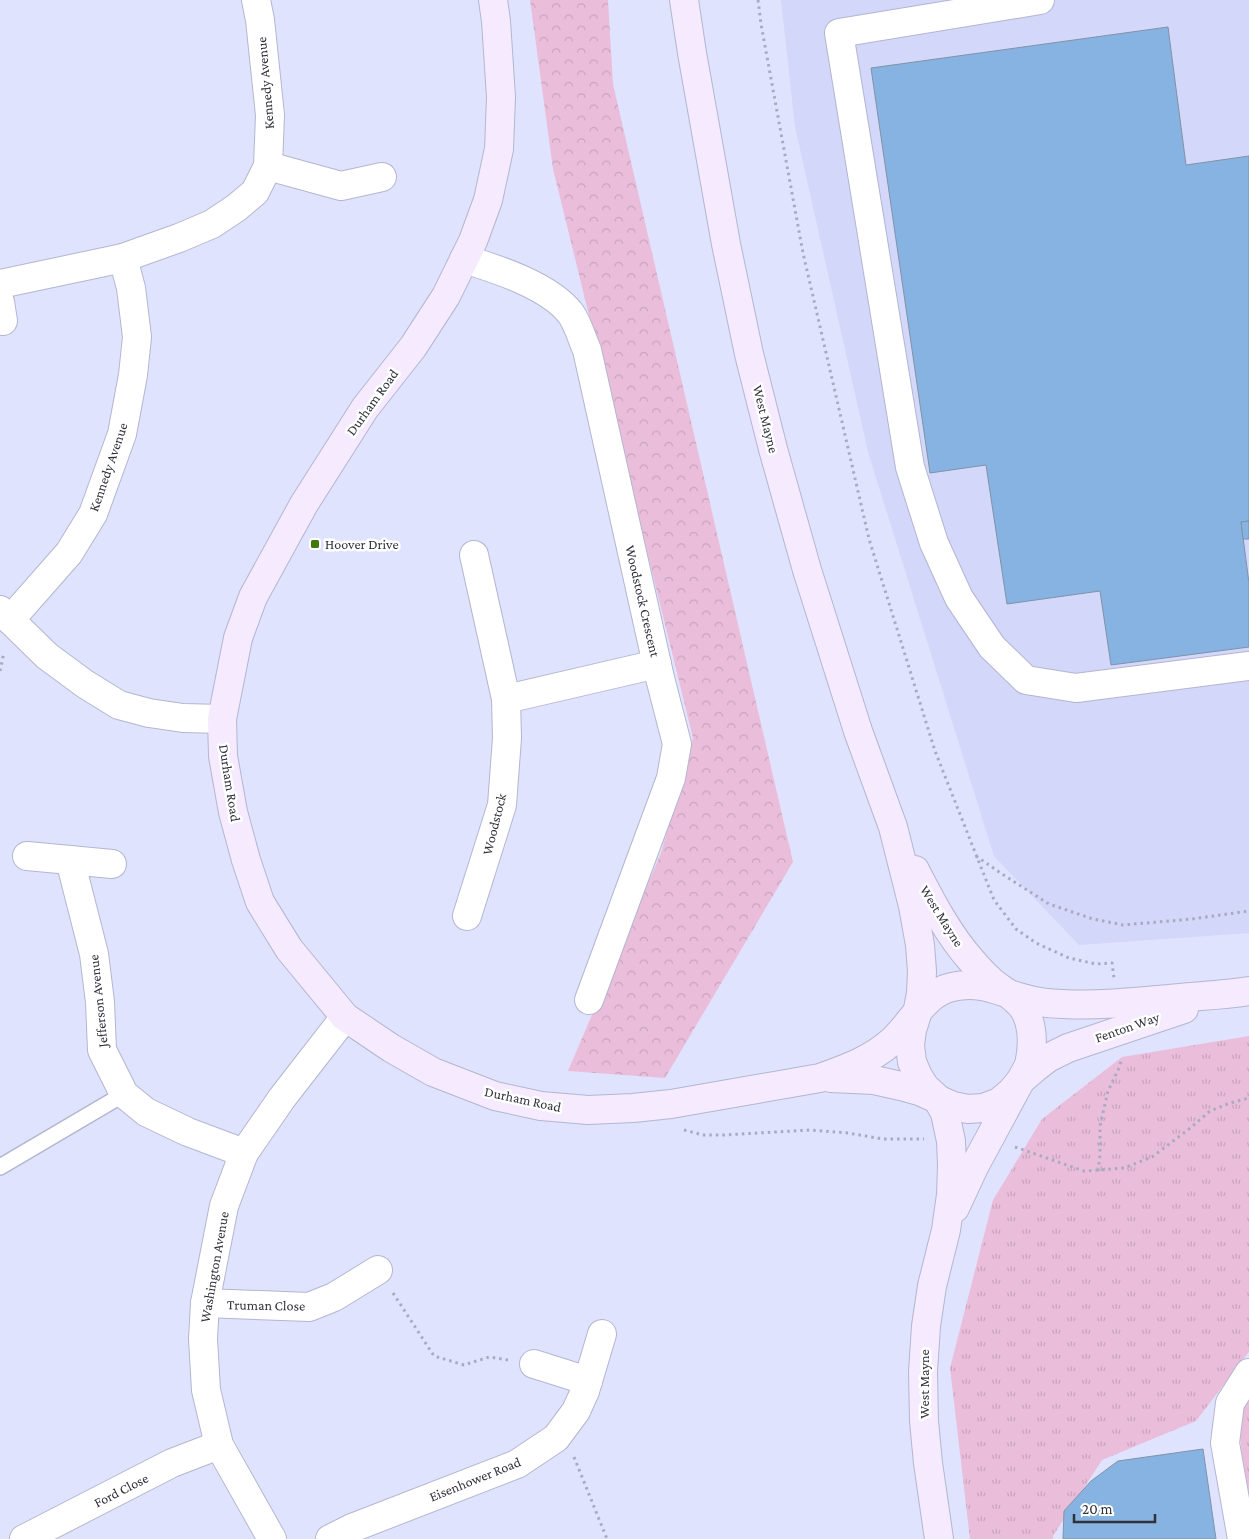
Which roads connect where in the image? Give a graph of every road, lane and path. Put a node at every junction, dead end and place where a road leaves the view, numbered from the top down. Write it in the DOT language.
graph roads {
  1 [pos="256,0"];
  2 [pos="493,0"];
  3 [pos="684,0"];
  4 [pos="758,0"];
  5 [pos="1040,0"];
  6 [pos="268,166"];
  7 [pos="382,177"];
  8 [pos="124,258"];
  9 [pos="464,259"];
  10 [pos="0,284"];
  11 [pos="474,555"];
  12 [pos="5,615"];
  13 [pos="657,664"];
  14 [pos="1249,666"];
  15 [pos="506,699"];
  16 [pos="222,719"];
  17 [pos="893,827"];
  18 [pos="27,856"];
  19 [pos="975,856"];
  20 [pos="70,860"];
  21 [pos="112,864"];
  22 [pos="1249,910"];
  23 [pos="467,916"];
  24 [pos="1112,962"];
  25 [pos="1245,991"];
  26 [pos="1006,993"];
  27 [pos="589,1000"];
  28 [pos="917,1014"];
  29 [pos="345,1016"];
  30 [pos="1122,1057"];
  31 [pos="820,1078"];
  32 [pos="1022,1080"];
  33 [pos="124,1094"];
  34 [pos="936,1098"];
  35 [pos="1249,1098"];
  36 [pos="671,1104"];
  37 [pos="929,1139"];
  38 [pos="1010,1146"];
  39 [pos="244,1153"];
  40 [pos="0,1167"];
  41 [pos="1098,1171"];
  42 [pos="946,1230"];
  43 [pos="378,1270"];
  44 [pos="205,1303"];
  45 [pos="602,1334"];
  46 [pos="534,1364"];
  47 [pos="1249,1372"];
  48 [pos="588,1381"];
  49 [pos="556,1438"];
  50 [pos="219,1445"];
  51 [pos="24,1539"];
  52 [pos="272,1539"];
  53 [pos="330,1539"];
  54 [pos="607,1539"];
  55 [pos="939,1539"];
  56 [pos="1242,1539"];
  1 -- 6 [label="street, Kennedy Avenue"];
  2 -- 9 [label="street, Durham Road"];
  3 -- 17 [label="street, West Mayne"];
  4 -- 19 [label="path"];
  5 -- 14 [label="street"];
  6 -- 7 [label="street"];
  6 -- 8 [label="street, Kennedy Avenue"];
  8 -- 10 [label="street, Kennedy Avenue"];
  8 -- 12 [label="street, Kennedy Avenue"];
  9 -- 13 [label="street, Woodstock Crescent"];
  9 -- 16 [label="street, Durham Road"];
  11 -- 15 [label="street, Woodstock"];
  12 -- 16 [label="street"];
  13 -- 15 [label="street"];
  13 -- 27 [label="street, Woodstock Crescent"];
  15 -- 23 [label="street, Woodstock"];
  16 -- 29 [label="street, Durham Road"];
  17 -- 26 [label="street, West Mayne"];
  17 -- 28 [label="street, West Mayne"];
  18 -- 20 [label="street"];
  19 -- 22 [label="path"];
  19 -- 24 [label="path"];
  20 -- 21 [label="street"];
  20 -- 33 [label="street, Jefferson Avenue"];
  25 -- 26 [label="street, Fenton Way"];
  25 -- 32 [label="street, Fenton Way"];
  26 -- 28 [label="street, West Mayne"];
  26 -- 32 [label="street, West Mayne"];
  28 -- 31 [label="street, Durham Road"];
  28 -- 34 [label="street, West Mayne"];
  29 -- 36 [label="street, Durham Road"];
  29 -- 39 [label="street, Washington Avenue"];
  30 -- 41 [label="path"];
  31 -- 34 [label="street, Durham Road"];
  31 -- 36 [label="street, Durham Road"];
  32 -- 34 [label="street, West Mayne"];
  32 -- 42 [label="street, West Mayne"];
  33 -- 39 [label="street, Jefferson Avenue"];
  33 -- 40 [label="lane"];
  34 -- 42 [label="street, West Mayne"];
  35 -- 41 [label="path"];
  36 -- 37 [label="path"];
  38 -- 41 [label="path"];
  39 -- 44 [label="street, Washington Avenue"];
  42 -- 55 [label="street, West Mayne"];
  43 -- 44 [label="street, Truman Close"];
  43 -- 46 [label="path"];
  44 -- 50 [label="street, Washington Avenue"];
  45 -- 48 [label="street, Eisenhower Road"];
  46 -- 48 [label="street"];
  47 -- 56 [label="street"];
  48 -- 49 [label="street, Eisenhower Road"];
  49 -- 53 [label="street, Eisenhower Road"];
  49 -- 54 [label="path"];
  50 -- 51 [label="street, Ford Close"];
  50 -- 52 [label="street, Washington Avenue"];
}
